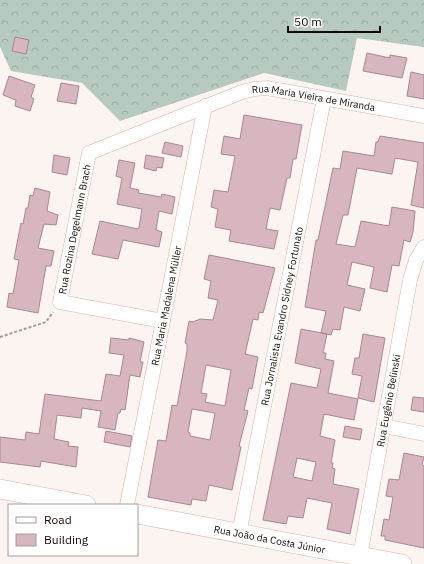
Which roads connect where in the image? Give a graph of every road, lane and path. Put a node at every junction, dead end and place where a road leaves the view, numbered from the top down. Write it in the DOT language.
graph roads {
  1 [pos="324,99"];
  2 [pos="205,106"];
  3 [pos="424,116"];
  4 [pos="424,247"];
  5 [pos="60,302"];
  6 [pos="163,321"];
  7 [pos="0,337"];
  8 [pos="384,426"];
  9 [pos="424,434"];
  10 [pos="0,489"];
  11 [pos="81,504"];
  12 [pos="127,504"];
  13 [pos="138,514"];
  14 [pos="239,534"];
  15 [pos="360,556"];
  16 [pos="402,564"];
  1 -- 2 [label="street, Rua Maria Vieira de Miranda"];
  1 -- 3 [label="street, Rua Maria Vieira de Miranda"];
  1 -- 14 [label="street, Rua Jornalista Evandro Sidney Fortunato"];
  2 -- 5 [label="street, Rua Rozina Degelmann Brach"];
  2 -- 6 [label="street, Rua Maria Madalena Müller"];
  4 -- 8 [label="street, Rua Eugênio Belinski"];
  5 -- 6 [label="street, Rua Rozina Degelmann Brach"];
  5 -- 7 [label="path"];
  6 -- 12 [label="street, Rua Maria Madalena Müller"];
  8 -- 9 [label="street"];
  8 -- 15 [label="street, Rua Eugênio Belinski"];
  10 -- 11 [label="main road"];
  13 -- 14 [label="main road, Rua João da Costa Júnior"];
  14 -- 15 [label="main road, Rua João da Costa Júnior"];
  15 -- 16 [label="main road, Rua João da Costa Júnior"];
}
